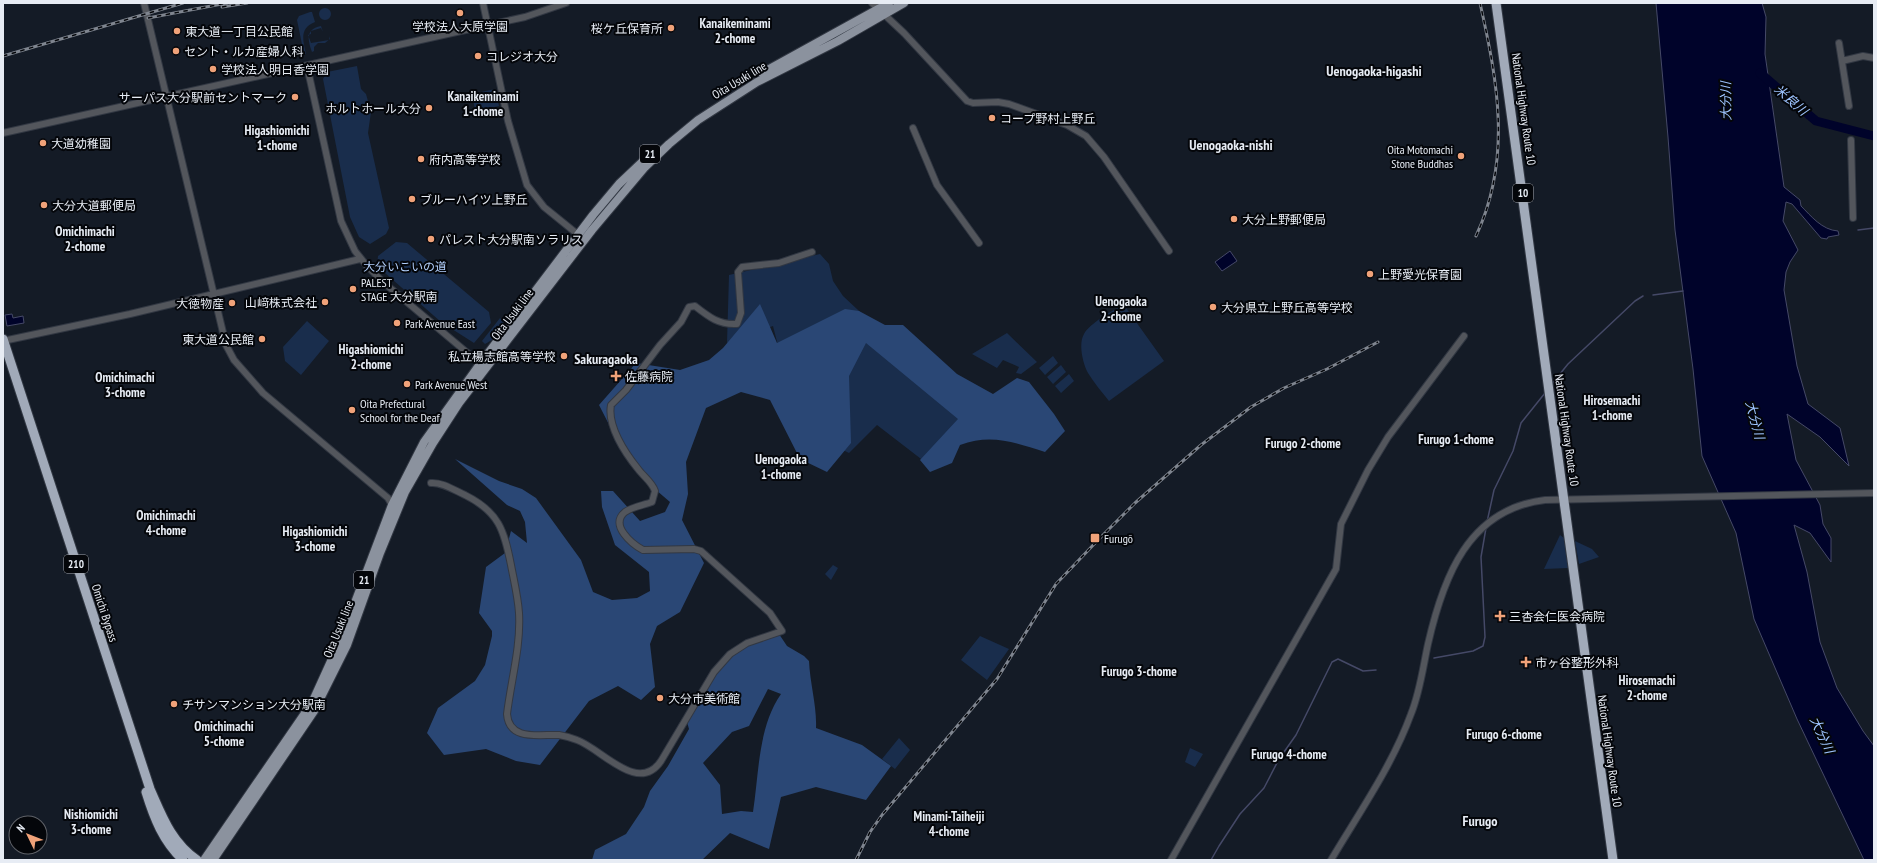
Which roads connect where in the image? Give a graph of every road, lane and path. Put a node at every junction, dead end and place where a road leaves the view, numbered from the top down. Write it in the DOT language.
graph roads {
  1 [pos="144,3"];
  2 [pos="483,3"];
  3 [pos="566,3"];
  4 [pos="872,3"];
  5 [pos="889,3"];
  6 [pos="904,3"];
  7 [pos="1496,3"];
  8 [pos="881,12"];
  9 [pos="488,26"];
  10 [pos="1839,42"];
  11 [pos="1874,58"];
  12 [pos="1842,61"];
  13 [pos="307,66"];
  14 [pos="167,98"];
  15 [pos="1849,106"];
  16 [pos="913,128"];
  17 [pos="3,133"];
  18 [pos="1850,140"];
  19 [pos="1853,218"];
  20 [pos="581,237"];
  21 [pos="979,243"];
  22 [pos="1169,251"];
  23 [pos="812,252"];
  24 [pos="360,259"];
  25 [pos="213,294"];
  26 [pos="1464,336"];
  27 [pos="3,340"];
  28 [pos="3,358"];
  29 [pos="483,366"];
  30 [pos="430,483"];
  31 [pos="1873,493"];
  32 [pos="1564,499"];
  33 [pos="392,505"];
  34 [pos="183,860"];
  35 [pos="197,860"];
  36 [pos="204,860"];
  37 [pos="213,860"];
  38 [pos="1171,860"];
  39 [pos="1331,860"];
  40 [pos="1613,860"];
  1 -- 14 [label="street"];
  2 -- 9 [label="street"];
  3 -- 9 [label="street"];
  4 -- 8 [label="street"];
  5 -- 8 [label="main road, Oita Usuki line / 21"];
  6 -- 8 [label="main road, Oita Usuki line / 21"];
  7 -- 32 [label="highway, National Highway Route 10 / 10"];
  8 -- 20 [label="main road, Oita Usuki line / 21"];
  8 -- 22 [label="street"];
  9 -- 13 [label="street"];
  9 -- 20 [label="street"];
  10 -- 12 [label="street"];
  11 -- 12 [label="street"];
  12 -- 15 [label="street"];
  13 -- 14 [label="street"];
  13 -- 24 [label="street"];
  14 -- 17 [label="street"];
  14 -- 25 [label="street"];
  16 -- 21 [label="street"];
  18 -- 19 [label="street"];
  20 -- 29 [label="main road, Oita Usuki line / 21"];
  23 -- 30 [label="street"];
  24 -- 25 [label="street"];
  24 -- 29 [label="street"];
  25 -- 27 [label="street"];
  25 -- 33 [label="street"];
  26 -- 38 [label="street"];
  27 -- 35 [label="highway, Omichi Bypass / 210"];
  28 -- 34 [label="highway, Omichi Bypass / 210"];
  29 -- 33 [label="main road, Oita Usuki line / 21"];
  29 -- 37 [label="main road, Oita Usuki line / 21"];
  31 -- 32 [label="street"];
  32 -- 39 [label="street"];
  32 -- 40 [label="highway, National Highway Route 10 / 10"];
  33 -- 36 [label="main road, Oita Usuki line / 21"];
}
